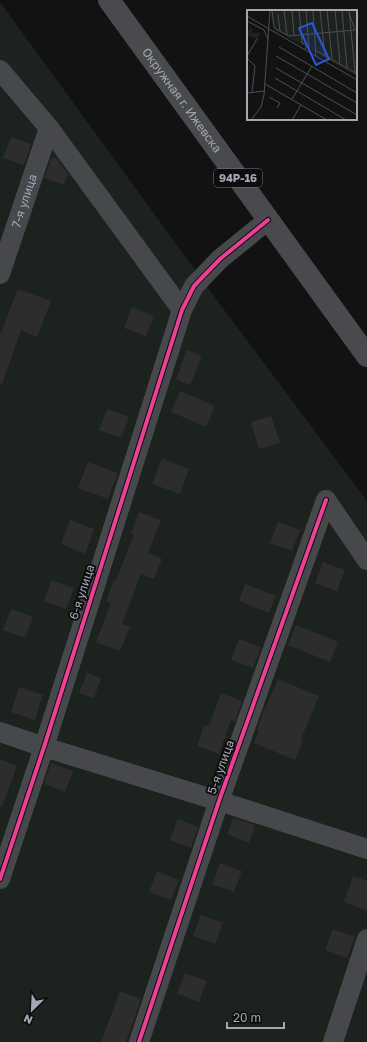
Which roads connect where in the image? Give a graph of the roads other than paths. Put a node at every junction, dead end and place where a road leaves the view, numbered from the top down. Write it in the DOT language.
graph roads {
  1 [pos="109,0"];
  2 [pos="0,70"];
  3 [pos="49,128"];
  4 [pos="268,220"];
  5 [pos="0,274"];
  6 [pos="182,310"];
  7 [pos="367,356"];
  8 [pos="367,560"];
  9 [pos="0,732"];
  10 [pos="44,747"];
  11 [pos="219,801"];
  12 [pos="367,849"];
  13 [pos="0,879"];
  14 [pos="367,940"];
  15 [pos="139,1042"];
  16 [pos="333,1042"];
  1 -- 4 [label="main road, Окружная г. Ижевска / 94Р-16"];
  2 -- 3 [label="street"];
  3 -- 5 [label="street, 7-я улица"];
  3 -- 6 [label="street"];
  4 -- 6 [label="street, 6-я улица"];
  4 -- 7 [label="main road, Окружная г. Ижевска / 94Р-16"];
  6 -- 10 [label="street, 6-я улица"];
  8 -- 11 [label="street, 5-я улица"];
  9 -- 10 [label="street"];
  10 -- 11 [label="street"];
  10 -- 13 [label="street, 6-я улица"];
  11 -- 12 [label="street"];
  11 -- 15 [label="street, 5-я улица"];
  14 -- 16 [label="street"];
}
